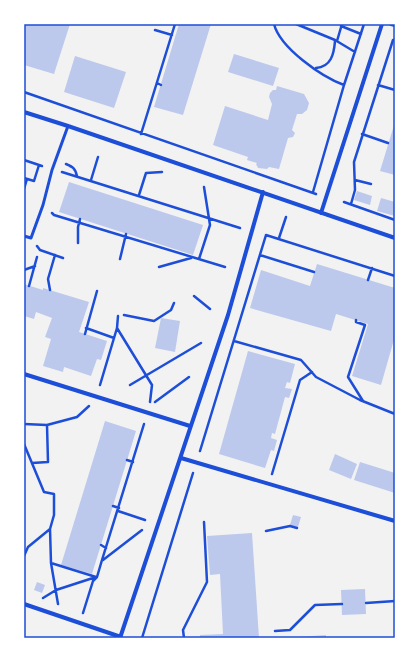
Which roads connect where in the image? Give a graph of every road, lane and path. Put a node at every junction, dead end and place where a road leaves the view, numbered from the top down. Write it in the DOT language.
graph roads {
  1 [pos="175,24"];
  2 [pos="274,24"];
  3 [pos="296,24"];
  4 [pos="364,24"];
  5 [pos="382,24"];
  6 [pos="391,24"];
  7 [pos="342,25"];
  8 [pos="395,25"];
  9 [pos="154,30"];
  10 [pos="361,34"];
  11 [pos="172,36"];
  12 [pos="395,40"];
  13 [pos="336,41"];
  14 [pos="170,42"];
  15 [pos="173,43"];
  16 [pos="355,52"];
  17 [pos="316,68"];
  18 [pos="157,83"];
  19 [pos="161,85"];
  20 [pos="344,85"];
  21 [pos="378,85"];
  22 [pos="395,90"];
  23 [pos="24,92"];
  24 [pos="24,112"];
  25 [pos="68,126"];
  26 [pos="141,134"];
  27 [pos="362,134"];
  28 [pos="388,143"];
  29 [pos="98,156"];
  30 [pos="56,160"];
  31 [pos="39,165"];
  32 [pos="61,172"];
  33 [pos="168,174"];
  34 [pos="77,176"];
  35 [pos="26,178"];
  36 [pos="91,180"];
  37 [pos="355,180"];
  38 [pos="197,184"];
  39 [pos="371,184"];
  40 [pos="204,187"];
  41 [pos="24,189"];
  42 [pos="210,189"];
  43 [pos="263,192"];
  44 [pos="139,195"];
  45 [pos="344,202"];
  46 [pos="351,204"];
  47 [pos="321,213"];
  48 [pos="54,215"];
  49 [pos="286,217"];
  50 [pos="209,218"];
  51 [pos="80,219"];
  52 [pos="395,220"];
  53 [pos="79,222"];
  54 [pos="243,228"];
  55 [pos="126,235"];
  56 [pos="24,236"];
  57 [pos="279,238"];
  58 [pos="395,238"];
  59 [pos="78,243"];
  60 [pos="260,255"];
  61 [pos="37,257"];
  62 [pos="63,258"];
  63 [pos="192,258"];
  64 [pos="120,259"];
  65 [pos="199,259"];
  66 [pos="35,266"];
  67 [pos="224,267"];
  68 [pos="159,268"];
  69 [pos="372,268"];
  70 [pos="24,270"];
  71 [pos="314,272"];
  72 [pos="395,276"];
  73 [pos="368,280"];
  74 [pos="29,286"];
  75 [pos="50,290"];
  76 [pos="97,291"];
  77 [pos="194,296"];
  78 [pos="174,303"];
  79 [pos="210,309"];
  80 [pos="124,315"];
  81 [pos="118,316"];
  82 [pos="356,320"];
  83 [pos="86,328"];
  84 [pos="117,328"];
  85 [pos="85,334"];
  86 [pos="114,338"];
  87 [pos="234,341"];
  88 [pos="201,343"];
  89 [pos="312,372"];
  90 [pos="24,374"];
  91 [pos="146,376"];
  92 [pos="189,377"];
  93 [pos="130,385"];
  94 [pos="99,390"];
  95 [pos="291,394"];
  96 [pos="295,395"];
  97 [pos="363,401"];
  98 [pos="92,404"];
  99 [pos="394,414"];
  100 [pos="146,420"];
  101 [pos="24,424"];
  102 [pos="47,425"];
  103 [pos="190,426"];
  104 [pos="24,444"];
  105 [pos="276,445"];
  106 [pos="280,446"];
  107 [pos="200,452"];
  108 [pos="180,458"];
  109 [pos="127,460"];
  110 [pos="133,462"];
  111 [pos="32,463"];
  112 [pos="193,473"];
  113 [pos="272,474"];
  114 [pos="113,506"];
  115 [pos="119,510"];
  116 [pos="145,520"];
  117 [pos="395,521"];
  118 [pos="204,522"];
  119 [pos="297,528"];
  120 [pos="50,529"];
  121 [pos="142,530"];
  122 [pos="266,531"];
  123 [pos="101,545"];
  124 [pos="106,548"];
  125 [pos="24,556"];
  126 [pos="102,560"];
  127 [pos="52,563"];
  128 [pos="97,577"];
  129 [pos="56,590"];
  130 [pos="42,598"];
  131 [pos="395,601"];
  132 [pos="366,602"];
  133 [pos="24,604"];
  134 [pos="58,604"];
  135 [pos="342,604"];
  136 [pos="83,614"];
  137 [pos="142,621"];
  138 [pos="146,622"];
  139 [pos="275,631"];
  140 [pos="120,637"];
  141 [pos="142,638"];
  142 [pos="184,638"];
  1 -- 11 [label="path"];
  2 -- 17 [label="path"];
  3 -- 13 [label="path"];
  4 -- 10 [label="path"];
  5 -- 47 [label="street"];
  6 -- 8 [label="street"];
  7 -- 10 [label="path"];
  7 -- 13 [label="path"];
  9 -- 11 [label="path"];
  10 -- 16 [label="path"];
  11 -- 14 [label="path"];
  12 -- 21 [label="path"];
  13 -- 16 [label="path"];
  13 -- 17 [label="path"];
  14 -- 15 [label="path"];
  14 -- 18 [label="path"];
  16 -- 20 [label="path"];
  17 -- 20 [label="path"];
  18 -- 19 [label="path"];
  18 -- 26 [label="path"];
  20 -- 26 [label="path"];
  21 -- 22 [label="path"];
  21 -- 27 [label="path"];
  23 -- 26 [label="path"];
  24 -- 25 [label="street"];
  25 -- 30 [label="lane"];
  25 -- 43 [label="street"];
  27 -- 28 [label="path"];
  27 -- 37 [label="path"];
  29 -- 36 [label="path"];
  30 -- 34 [label="path"];
  30 -- 56 [label="lane"];
  31 -- 35 [label="path"];
  32 -- 34 [label="path"];
  33 -- 44 [label="path"];
  34 -- 36 [label="path"];
  35 -- 41 [label="path"];
  36 -- 44 [label="path"];
  37 -- 39 [label="path"];
  37 -- 46 [label="path"];
  38 -- 40 [label="path"];
  40 -- 42 [label="path"];
  40 -- 50 [label="path"];
  43 -- 47 [label="street"];
  43 -- 103 [label="street"];
  44 -- 50 [label="path"];
  45 -- 46 [label="path"];
  46 -- 52 [label="path"];
  47 -- 58 [label="street"];
  48 -- 53 [label="path"];
  49 -- 57 [label="path"];
  50 -- 54 [label="path"];
  50 -- 65 [label="path"];
  51 -- 53 [label="path"];
  53 -- 55 [label="path"];
  53 -- 59 [label="path"];
  55 -- 63 [label="path"];
  55 -- 64 [label="path"];
  57 -- 60 [label="path"];
  57 -- 69 [label="path"];
  60 -- 71 [label="path"];
  60 -- 87 [label="path"];
  61 -- 66 [label="path"];
  62 -- 75 [label="path"];
  63 -- 65 [label="path"];
  63 -- 68 [label="path"];
  65 -- 67 [label="path"];
  66 -- 70 [label="path"];
  66 -- 74 [label="path"];
  69 -- 72 [label="path"];
  69 -- 73 [label="path"];
  76 -- 83 [label="path"];
  77 -- 79 [label="path"];
  78 -- 80 [label="path"];
  81 -- 84 [label="path"];
  82 -- 97 [label="path"];
  83 -- 85 [label="path"];
  83 -- 86 [label="path"];
  84 -- 86 [label="path"];
  84 -- 91 [label="path"];
  86 -- 94 [label="path"];
  87 -- 89 [label="path"];
  87 -- 107 [label="path"];
  88 -- 91 [label="path"];
  89 -- 96 [label="path"];
  89 -- 97 [label="path"];
  90 -- 103 [label="street"];
  91 -- 92 [label="path"];
  91 -- 93 [label="path"];
  95 -- 96 [label="path"];
  96 -- 106 [label="path"];
  97 -- 99 [label="path"];
  98 -- 102 [label="path"];
  100 -- 110 [label="path"];
  101 -- 102 [label="path"];
  102 -- 111 [label="path"];
  103 -- 108 [label="street"];
  104 -- 111 [label="path"];
  105 -- 106 [label="path"];
  106 -- 113 [label="path"];
  108 -- 117 [label="street"];
  108 -- 140 [label="street"];
  109 -- 110 [label="path"];
  110 -- 115 [label="path"];
  111 -- 120 [label="path"];
  112 -- 138 [label="path"];
  114 -- 115 [label="path"];
  115 -- 116 [label="path"];
  115 -- 124 [label="path"];
  118 -- 142 [label="path"];
  119 -- 122 [label="path"];
  120 -- 125 [label="path"];
  120 -- 127 [label="path"];
  121 -- 126 [label="path"];
  123 -- 124 [label="path"];
  124 -- 126 [label="path"];
  126 -- 128 [label="path"];
  127 -- 128 [label="path"];
  127 -- 129 [label="path"];
  128 -- 129 [label="path"];
  128 -- 136 [label="path"];
  129 -- 130 [label="path"];
  129 -- 134 [label="path"];
  131 -- 132 [label="path"];
  133 -- 140 [label="street"];
  135 -- 139 [label="path"];
  137 -- 138 [label="path"];
  138 -- 141 [label="path"];
}
